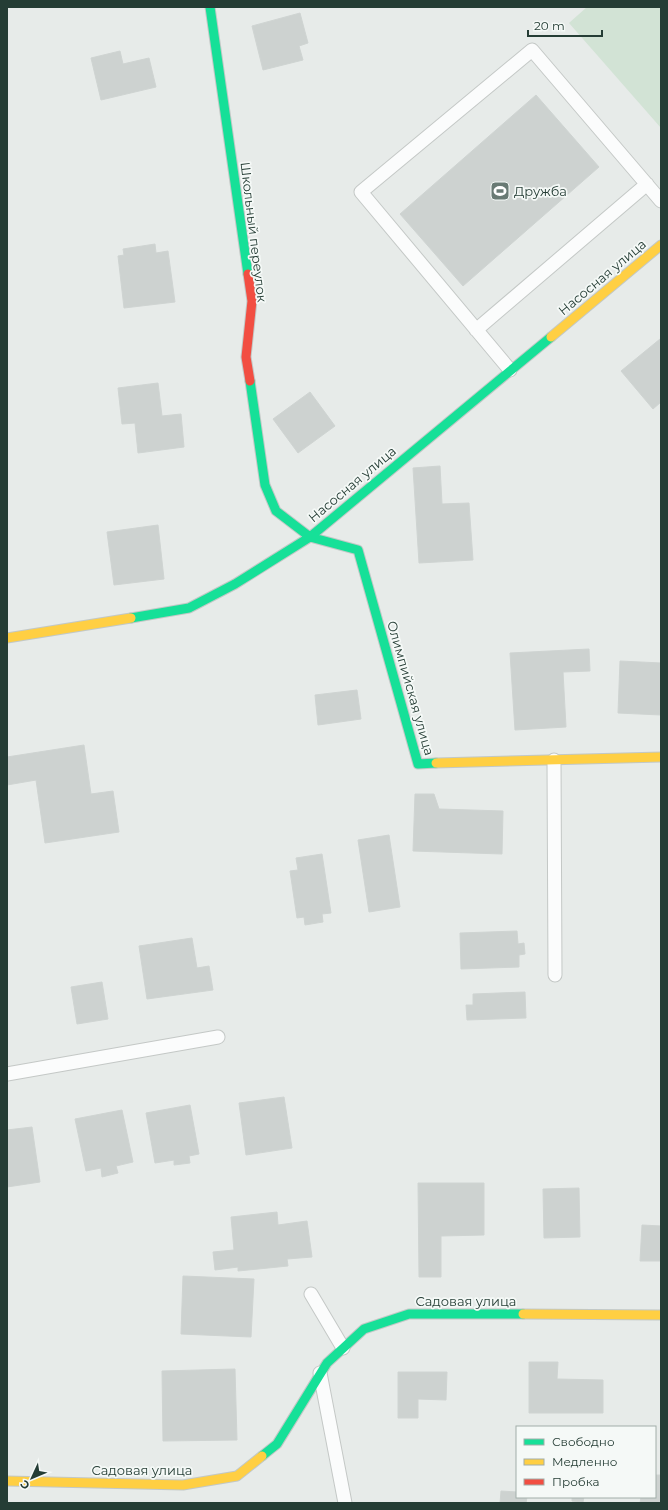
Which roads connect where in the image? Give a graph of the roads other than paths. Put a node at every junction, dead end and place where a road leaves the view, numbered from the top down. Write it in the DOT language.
graph roads {
  1 [pos="210,7"];
  2 [pos="647,184"];
  3 [pos="661,201"];
  4 [pos="661,245"];
  5 [pos="476,330"];
  6 [pos="510,370"];
  7 [pos="310,537"];
  8 [pos="7,638"];
  9 [pos="661,757"];
  10 [pos="554,760"];
  11 [pos="555,975"];
  12 [pos="218,1037"];
  13 [pos="7,1074"];
  14 [pos="312,1294"];
  15 [pos="661,1316"];
  16 [pos="343,1348"];
  17 [pos="320,1373"];
  18 [pos="7,1481"];
  19 [pos="345,1503"];
  1 -- 7 [label="street, Школьный переулок"];
  2 -- 3 [label="lane"];
  2 -- 5 [label="lane"];
  2 -- 5 [label="lane"];
  4 -- 6 [label="street, Насосная улица"];
  5 -- 6 [label="lane"];
  6 -- 7 [label="street, Насосная улица"];
  7 -- 8 [label="street, Насосная улица"];
  7 -- 10 [label="street, Олимпийская улица"];
  9 -- 10 [label="street, Олимпийская улица"];
  10 -- 11 [label="lane"];
  12 -- 13 [label="lane"];
  14 -- 16 [label="lane"];
  15 -- 16 [label="street, Садовая улица"];
  16 -- 17 [label="street, Садовая улица"];
  17 -- 18 [label="street, Садовая улица"];
  17 -- 19 [label="lane"];
}
